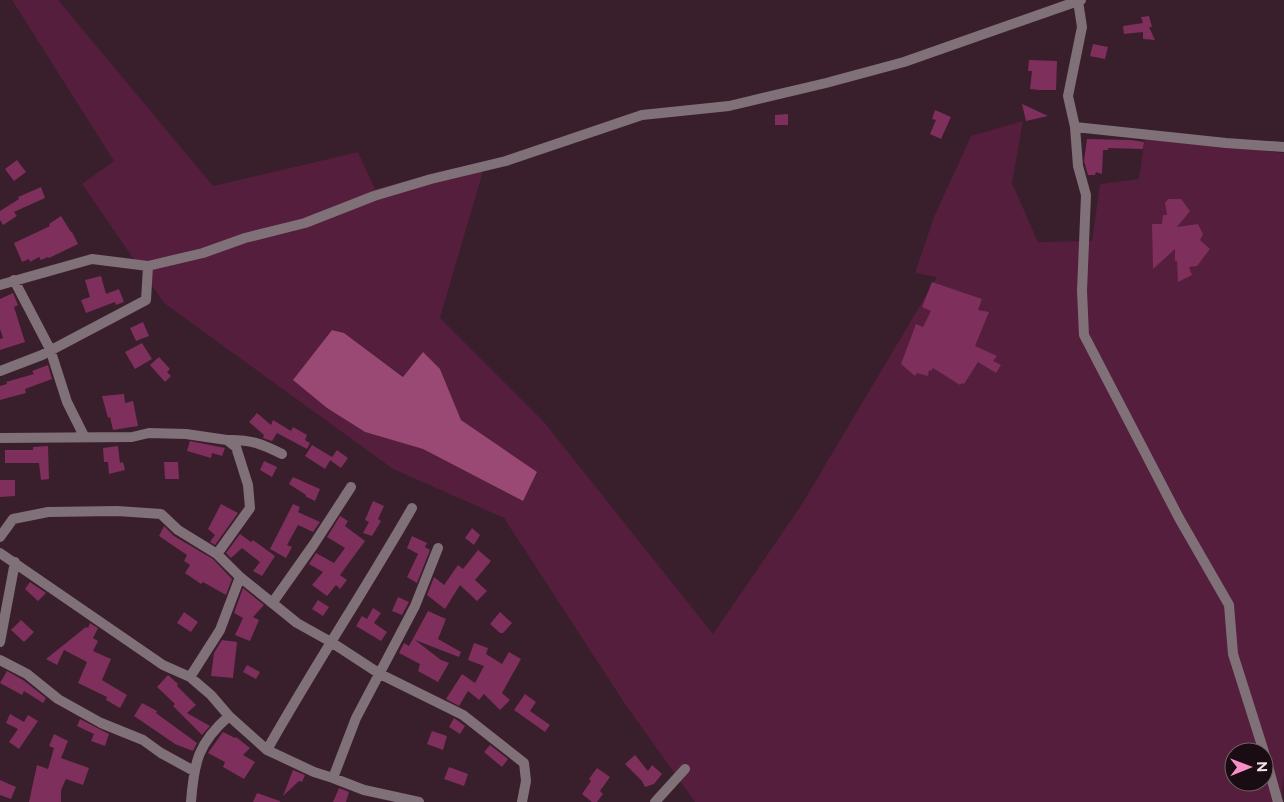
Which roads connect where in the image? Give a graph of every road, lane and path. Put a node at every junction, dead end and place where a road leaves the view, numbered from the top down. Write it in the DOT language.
graph roads {
  1 [pos="1079,1"];
  2 [pos="1075,127"];
  3 [pos="1284,147"];
  4 [pos="148,266"];
  5 [pos="14,280"];
  6 [pos="1,283"];
  7 [pos="50,349"];
  8 [pos="0,371"];
  9 [pos="84,436"];
  10 [pos="0,438"];
  11 [pos="227,440"];
  12 [pos="282,454"];
  13 [pos="351,487"];
  14 [pos="412,508"];
  15 [pos="0,537"];
  16 [pos="438,548"];
  17 [pos="0,553"];
  18 [pos="218,554"];
  19 [pos="15,562"];
  20 [pos="240,577"];
  21 [pos="273,602"];
  22 [pos="0,642"];
  23 [pos="331,642"];
  24 [pos="0,660"];
  25 [pos="380,674"];
  26 [pos="190,677"];
  27 [pos="229,716"];
  28 [pos="1261,742"];
  29 [pos="268,750"];
  30 [pos="685,769"];
  31 [pos="194,771"];
  32 [pos="333,778"];
  33 [pos="1274,788"];
  34 [pos="191,802"];
  35 [pos="418,802"];
  36 [pos="522,802"];
  37 [pos="655,802"];
  38 [pos="1278,802"];
  1 -- 2 [label="street"];
  1 -- 4 [label="street"];
  2 -- 3 [label="street"];
  2 -- 28 [label="street"];
  4 -- 5 [label="street"];
  4 -- 7 [label="street"];
  5 -- 6 [label="street"];
  5 -- 7 [label="street"];
  7 -- 8 [label="street"];
  7 -- 9 [label="street"];
  9 -- 10 [label="street"];
  9 -- 11 [label="street"];
  11 -- 12 [label="street"];
  11 -- 18 [label="street"];
  13 -- 21 [label="street"];
  14 -- 23 [label="street"];
  15 -- 18 [label="street"];
  16 -- 25 [label="street"];
  17 -- 19 [label="street"];
  18 -- 20 [label="street"];
  19 -- 22 [label="street"];
  19 -- 26 [label="street"];
  20 -- 21 [label="street"];
  20 -- 26 [label="street"];
  21 -- 23 [label="street"];
  23 -- 25 [label="street"];
  23 -- 29 [label="street"];
  24 -- 31 [label="street"];
  25 -- 32 [label="street"];
  25 -- 36 [label="street"];
  26 -- 27 [label="street"];
  27 -- 29 [label="street"];
  27 -- 31 [label="street"];
  29 -- 32 [label="street"];
  30 -- 37 [label="street"];
  31 -- 34 [label="street"];
  32 -- 35 [label="street"];
  33 -- 38 [label="street"];
}
